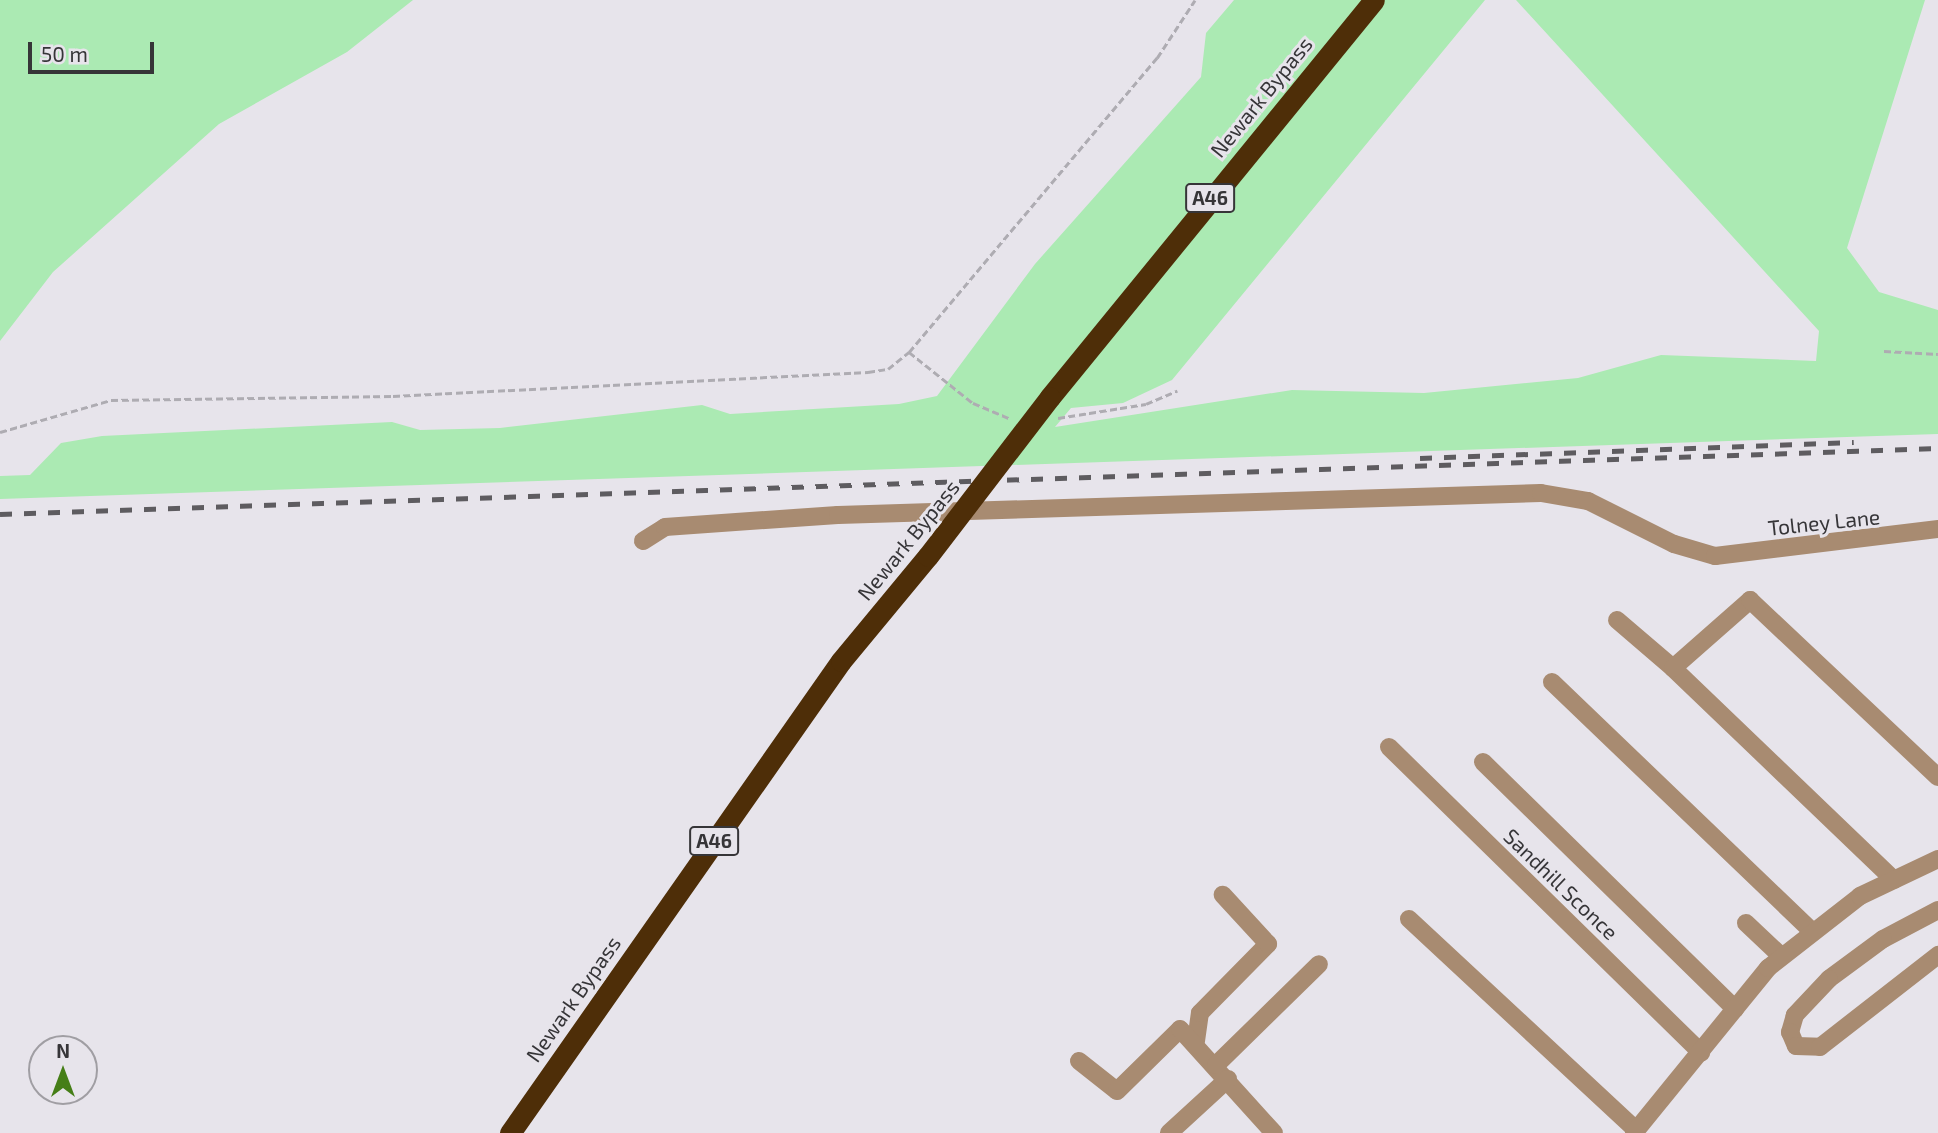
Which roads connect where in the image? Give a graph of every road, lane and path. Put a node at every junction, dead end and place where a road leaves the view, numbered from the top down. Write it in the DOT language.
graph roads {
  1 [pos="1195,0"];
  2 [pos="1374,0"];
  3 [pos="1884,351"];
  4 [pos="909,352"];
  5 [pos="1938,354"];
  6 [pos="1177,391"];
  7 [pos="1047,408"];
  8 [pos="1017,418"];
  9 [pos="0,432"];
  10 [pos="1938,529"];
  11 [pos="643,541"];
  12 [pos="1617,620"];
  13 [pos="1673,668"];
  14 [pos="1552,682"];
  15 [pos="1389,747"];
  16 [pos="1483,762"];
  17 [pos="1938,777"];
  18 [pos="1938,859"];
  19 [pos="1894,880"];
  20 [pos="1223,895"];
  21 [pos="1938,910"];
  22 [pos="1409,919"];
  23 [pos="1746,923"];
  24 [pos="1811,930"];
  25 [pos="1938,955"];
  26 [pos="1782,956"];
  27 [pos="1319,964"];
  28 [pos="1735,1009"];
  29 [pos="1196,1041"];
  30 [pos="1701,1053"];
  31 [pos="1079,1061"];
  32 [pos="1222,1072"];
  33 [pos="1264,1129"];
  34 [pos="1635,1132"];
  35 [pos="510,1133"];
  36 [pos="1169,1133"];
  1 -- 4 [label="path"];
  2 -- 7 [label="highway, Newark Bypass / A46"];
  3 -- 5 [label="path"];
  4 -- 8 [label="path"];
  4 -- 9 [label="path"];
  6 -- 7 [label="path"];
  7 -- 35 [label="highway, Newark Bypass / A46, bridge"];
  10 -- 11 [label="street, Tolney Lane"];
  12 -- 13 [label="street"];
  13 -- 17 [label="street"];
  13 -- 19 [label="street"];
  14 -- 24 [label="street"];
  15 -- 30 [label="street, Sandhill Sconce"];
  16 -- 28 [label="street"];
  18 -- 19 [label="street"];
  19 -- 24 [label="street"];
  20 -- 29 [label="street"];
  21 -- 25 [label="street"];
  22 -- 34 [label="street"];
  23 -- 26 [label="street"];
  24 -- 26 [label="street"];
  26 -- 28 [label="street"];
  27 -- 32 [label="street"];
  28 -- 30 [label="street"];
  29 -- 31 [label="street"];
  29 -- 32 [label="street"];
  30 -- 34 [label="street"];
  32 -- 33 [label="street"];
  32 -- 36 [label="street"];
}
